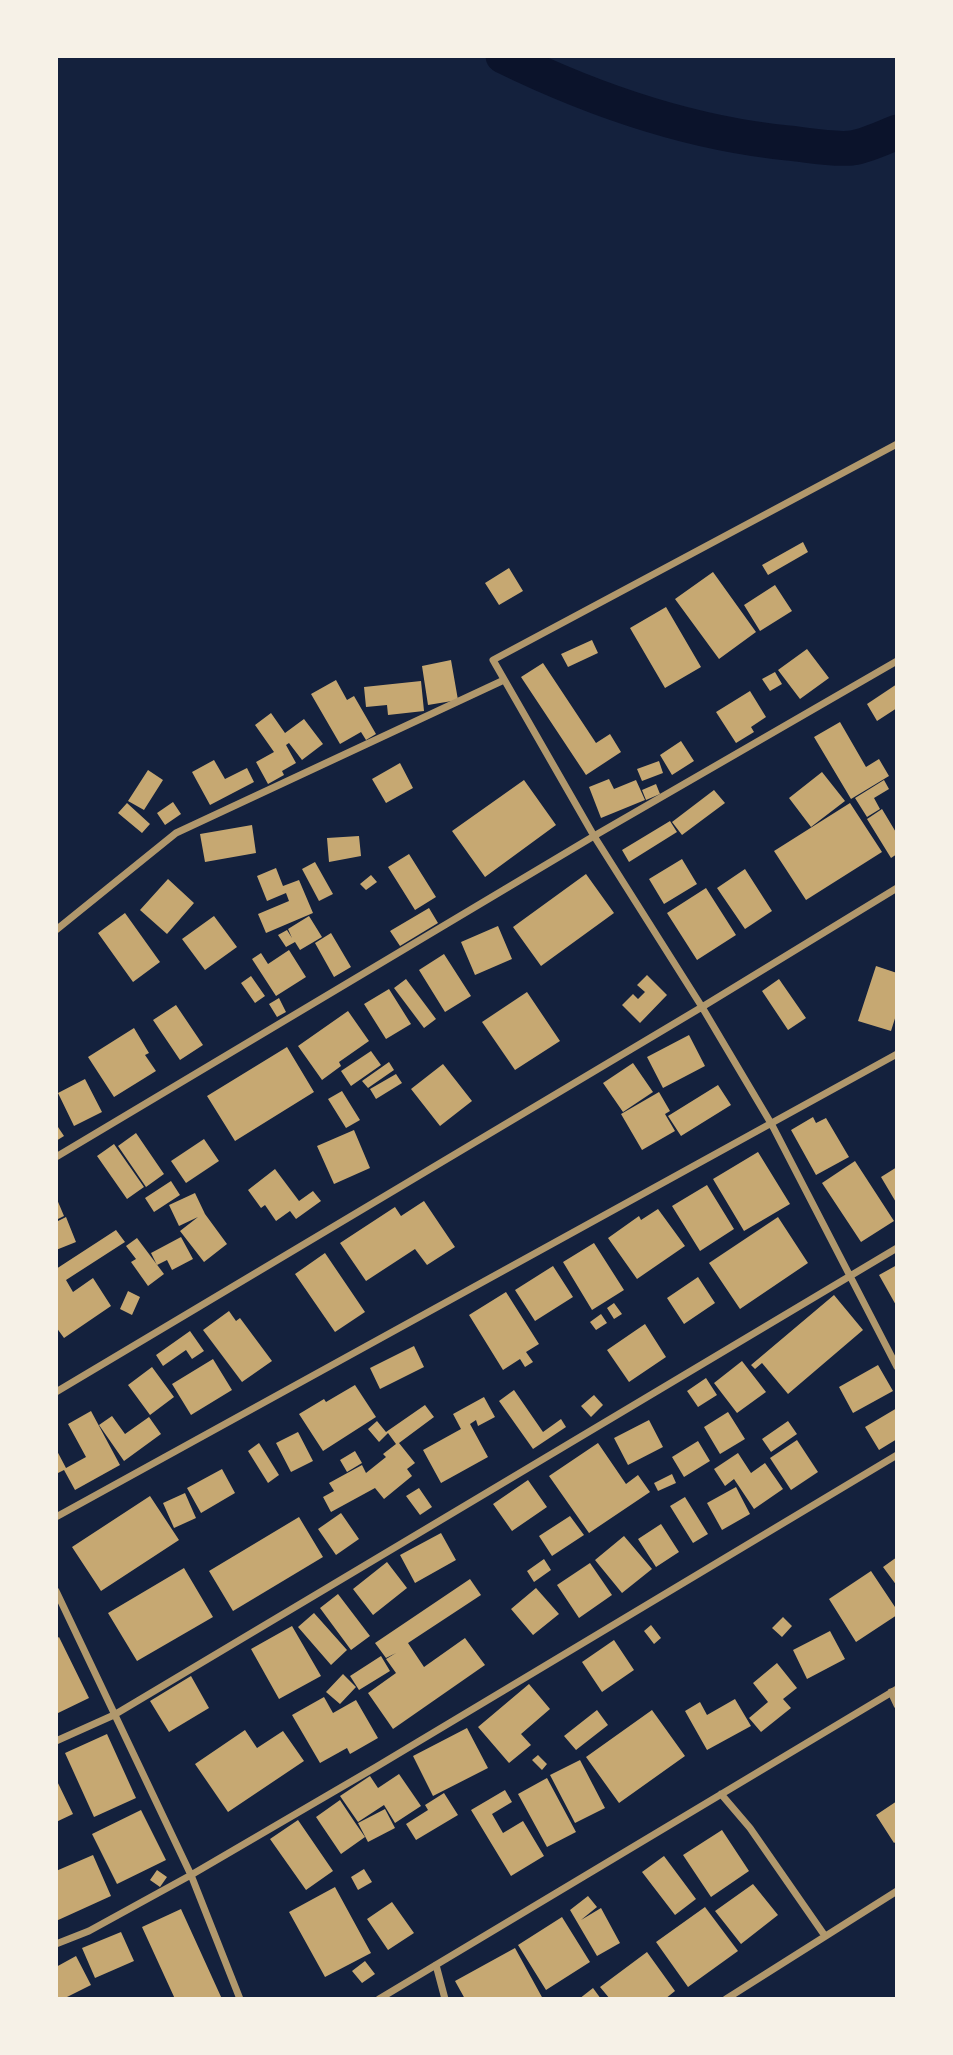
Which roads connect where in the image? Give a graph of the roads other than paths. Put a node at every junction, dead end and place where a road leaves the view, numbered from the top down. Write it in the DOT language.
graph roads {
  1 [pos="897,444"];
  2 [pos="897,661"];
  3 [pos="504,680"];
  4 [pos="594,836"];
  5 [pos="897,888"];
  6 [pos="56,930"];
  7 [pos="702,1007"];
  8 [pos="897,1055"];
  9 [pos="772,1125"];
  10 [pos="56,1157"];
  11 [pos="897,1248"];
  12 [pos="850,1275"];
  13 [pos="897,1367"];
  14 [pos="56,1392"];
  15 [pos="897,1455"];
  16 [pos="56,1517"];
  17 [pos="56,1591"];
  18 [pos="894,1691"];
  19 [pos="897,1705"];
  20 [pos="114,1715"];
  21 [pos="56,1741"];
  22 [pos="721,1794"];
  23 [pos="191,1875"];
  24 [pos="897,1891"];
  25 [pos="825,1936"];
  26 [pos="56,1944"];
  27 [pos="436,1965"];
  28 [pos="240,1999"];
  29 [pos="379,1999"];
  30 [pos="446,1999"];
  31 [pos="726,1999"];
  1 -- 3 [label="street"];
  2 -- 4 [label="street"];
  3 -- 4 [label="street"];
  3 -- 6 [label="street"];
  4 -- 7 [label="street"];
  4 -- 10 [label="street"];
  5 -- 7 [label="street"];
  7 -- 9 [label="street"];
  7 -- 14 [label="street"];
  8 -- 9 [label="street"];
  9 -- 12 [label="street"];
  9 -- 16 [label="street"];
  11 -- 12 [label="street"];
  12 -- 13 [label="street"];
  12 -- 20 [label="street"];
  15 -- 23 [label="street"];
  17 -- 20 [label="street"];
  18 -- 19 [label="street"];
  18 -- 22 [label="street"];
  20 -- 21 [label="street"];
  20 -- 23 [label="street"];
  22 -- 25 [label="street"];
  22 -- 27 [label="street"];
  23 -- 26 [label="street"];
  23 -- 28 [label="street"];
  24 -- 25 [label="street"];
  25 -- 31 [label="street"];
  27 -- 29 [label="street"];
  27 -- 30 [label="street"];
}
